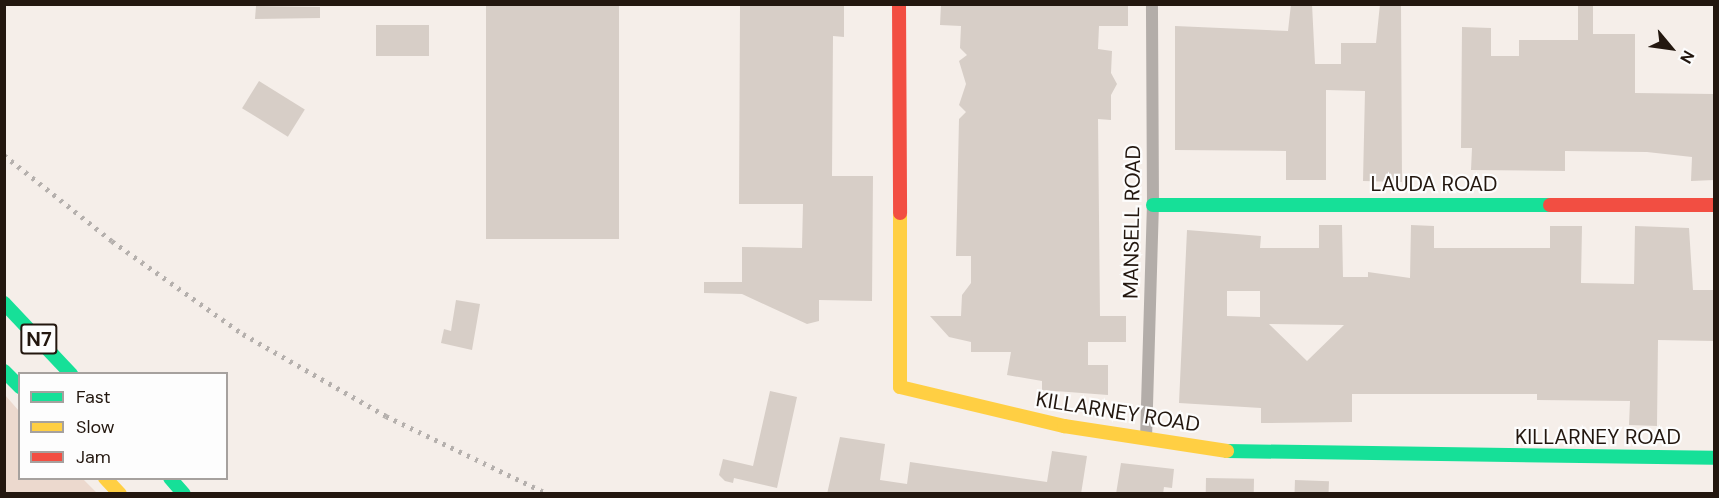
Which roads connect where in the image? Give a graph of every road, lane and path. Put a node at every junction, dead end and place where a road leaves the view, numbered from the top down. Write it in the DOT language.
graph roads {
  1 [pos="899,4"];
  2 [pos="1152,4"];
  3 [pos="1153,205"];
  4 [pos="1714,205"];
  5 [pos="4,303"];
  6 [pos="4,371"];
  7 [pos="69,372"];
  8 [pos="18,385"];
  9 [pos="1146,439"];
  10 [pos="1714,458"];
  11 [pos="107,480"];
  12 [pos="172,480"];
  13 [pos="120,494"];
  14 [pos="184,494"];
  1 -- 9 [label="main road, KILLARNEY ROAD"];
  2 -- 3 [label="street, MANSELL ROAD"];
  3 -- 4 [label="main road, LAUDA ROAD"];
  3 -- 9 [label="street, MANSELL ROAD"];
  5 -- 7 [label="main road, N7"];
  6 -- 8 [label="main road, N7"];
  9 -- 10 [label="main road, KILLARNEY ROAD"];
  11 -- 13 [label="main road"];
  12 -- 14 [label="main road"];
}
